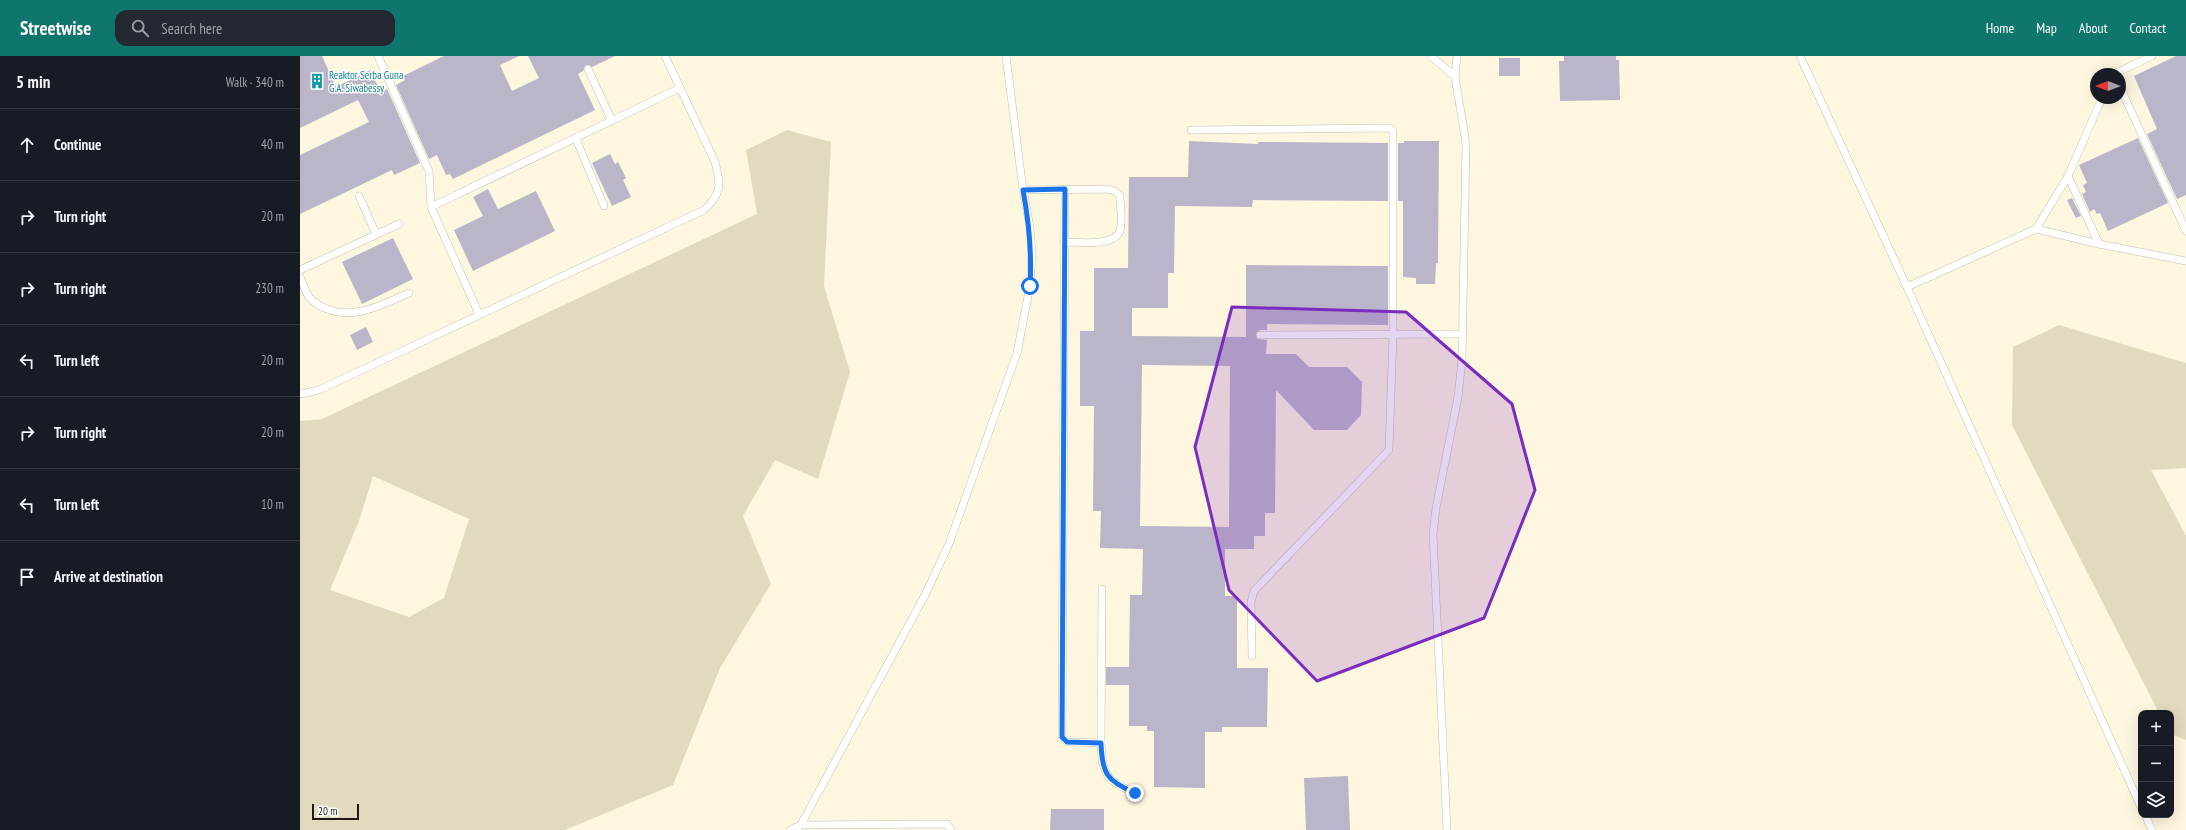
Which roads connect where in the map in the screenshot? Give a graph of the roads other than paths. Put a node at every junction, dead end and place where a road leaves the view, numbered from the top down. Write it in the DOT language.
graph roads {
  1 [pos="378,56"];
  2 [pos="666,56"];
  3 [pos="1006,56"];
  4 [pos="1431,56"];
  5 [pos="1457,56"];
  6 [pos="1800,56"];
  7 [pos="2152,56"];
  8 [pos="588,68"];
  9 [pos="2126,68"];
  10 [pos="1454,77"];
  11 [pos="680,88"];
  12 [pos="2126,100"];
  13 [pos="2099,104"];
  14 [pos="612,121"];
  15 [pos="1191,130"];
  16 [pos="576,138"];
  17 [pos="2068,176"];
  18 [pos="1065,189"];
  19 [pos="1023,190"];
  20 [pos="359,196"];
  21 [pos="604,206"];
  22 [pos="431,208"];
  23 [pos="399,224"];
  24 [pos="2036,229"];
  25 [pos="2186,231"];
  26 [pos="376,234"];
  27 [pos="1064,242"];
  28 [pos="2099,244"];
  29 [pos="2186,261"];
  30 [pos="300,270"];
  31 [pos="300,277"];
  32 [pos="1907,287"];
  33 [pos="409,292"];
  34 [pos="479,314"];
  35 [pos="1463,334"];
  36 [pos="1260,335"];
  37 [pos="1393,335"];
  38 [pos="300,394"];
  39 [pos="1102,589"];
  40 [pos="1252,656"];
  41 [pos="1101,743"];
  42 [pos="1135,793"];
  43 [pos="2138,800"];
  44 [pos="2146,818"];
  45 [pos="800,827"];
  46 [pos="790,830"];
  47 [pos="950,830"];
  48 [pos="1447,830"];
  49 [pos="2152,830"];
  1 -- 22 [label="lane"];
  2 -- 11 [label="lane"];
  3 -- 19 [label="lane"];
  4 -- 10 [label="lane"];
  5 -- 10 [label="lane"];
  6 -- 32 [label="lane"];
  7 -- 9 [label="lane"];
  8 -- 14 [label="lane"];
  10 -- 35 [label="lane"];
  11 -- 14 [label="lane"];
  11 -- 34 [label="lane"];
  12 -- 25 [label="lane"];
  13 -- 17 [label="lane"];
  14 -- 16 [label="lane"];
  15 -- 37 [label="lane"];
  16 -- 21 [label="lane"];
  16 -- 22 [label="lane"];
  17 -- 24 [label="lane"];
  17 -- 28 [label="lane"];
  18 -- 19 [label="lane"];
  18 -- 27 [label="lane"];
  18 -- 27 [label="lane"];
  19 -- 45 [label="lane"];
  20 -- 26 [label="lane"];
  22 -- 34 [label="lane"];
  23 -- 26 [label="lane"];
  24 -- 28 [label="lane"];
  24 -- 32 [label="lane"];
  26 -- 30 [label="lane"];
  27 -- 41 [label="lane"];
  28 -- 29 [label="lane"];
  31 -- 33 [label="lane"];
  32 -- 43 [label="lane"];
  34 -- 38 [label="lane"];
  35 -- 37 [label="lane"];
  35 -- 48 [label="lane"];
  36 -- 37 [label="lane"];
  37 -- 40 [label="lane"];
  39 -- 41 [label="lane"];
  41 -- 42 [label="lane"];
  44 -- 49 [label="lane"];
  45 -- 46 [label="lane"];
  45 -- 47 [label="lane"];
}
